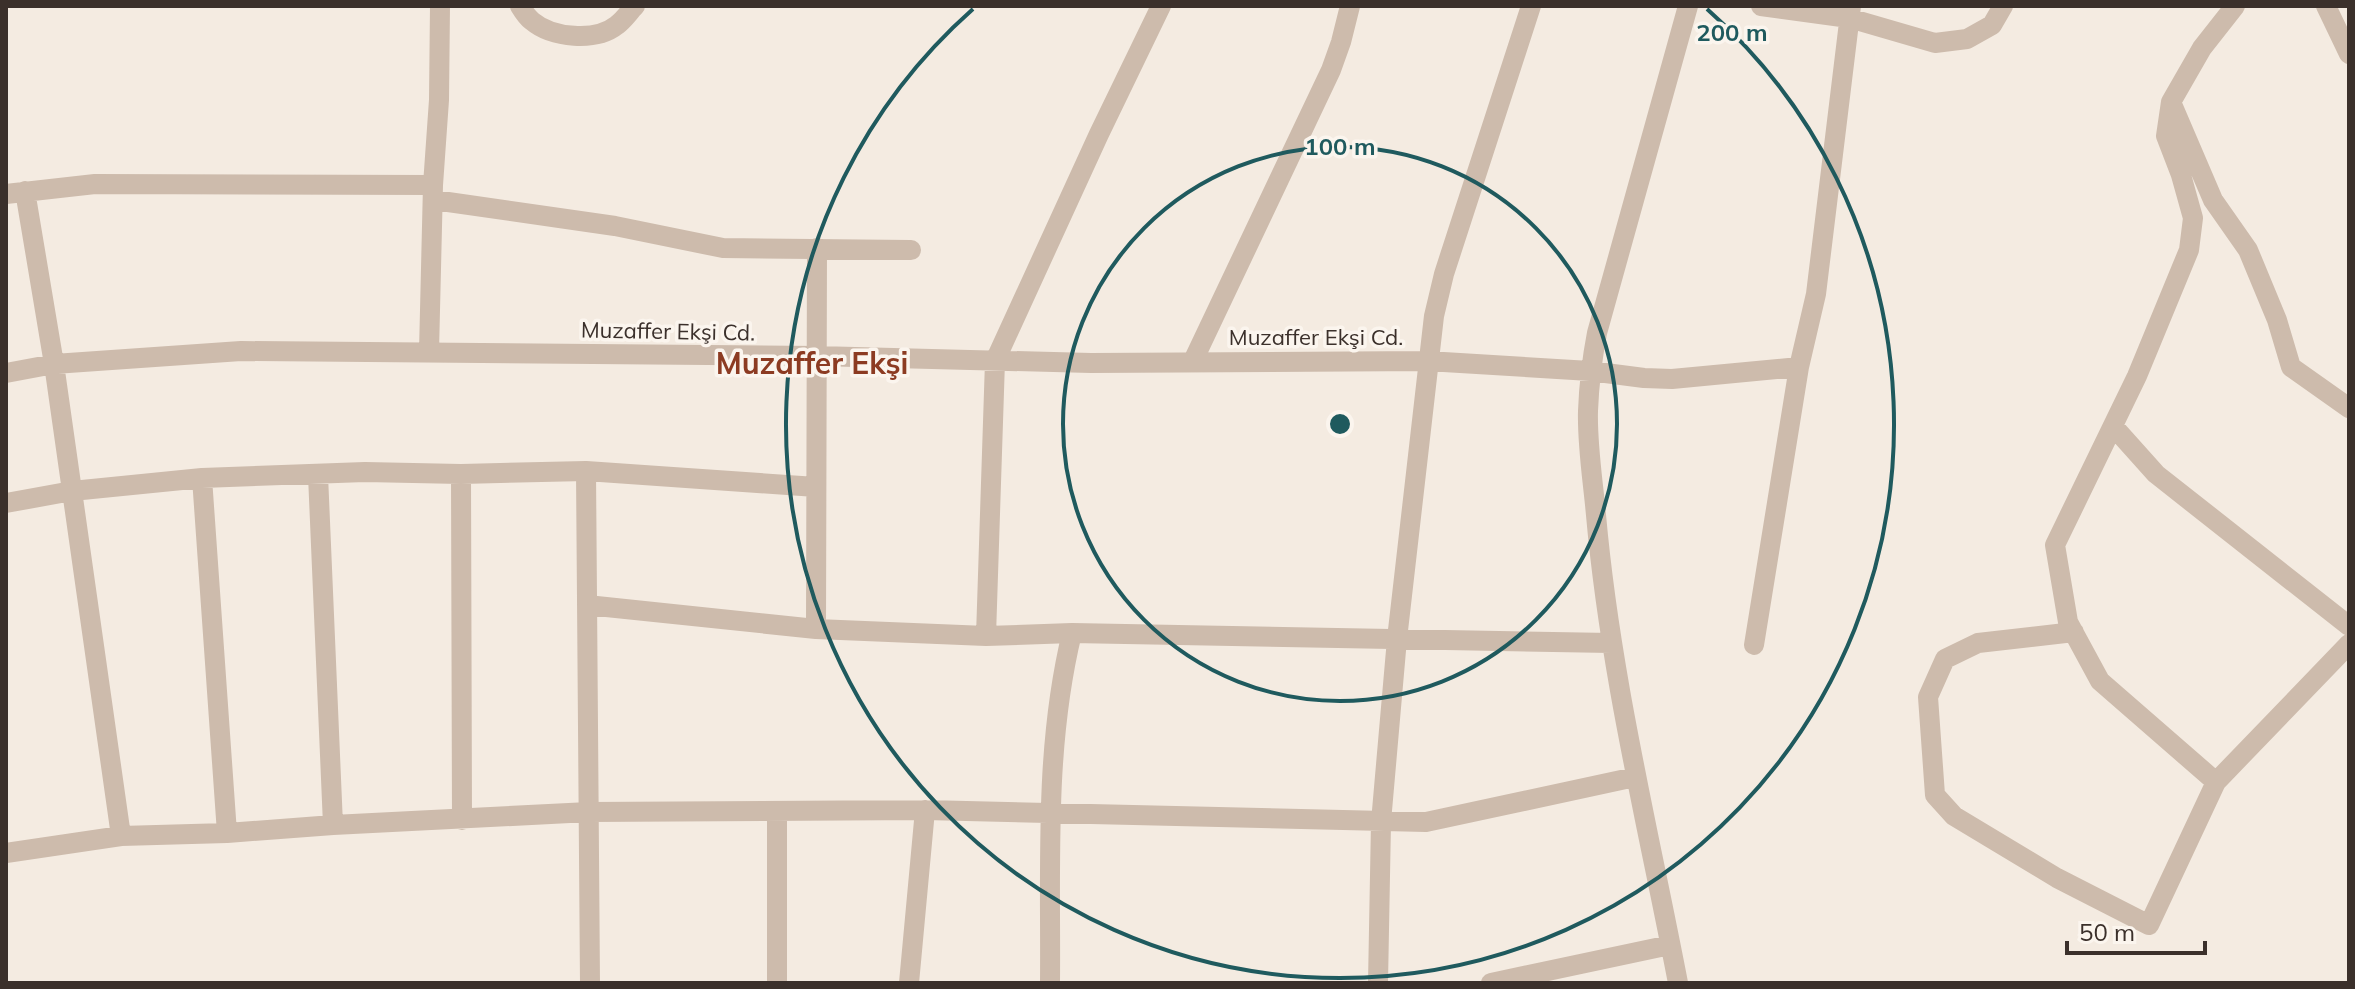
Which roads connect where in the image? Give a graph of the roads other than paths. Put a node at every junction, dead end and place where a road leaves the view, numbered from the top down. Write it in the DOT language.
graph roads {
  1 [pos="440,6"];
  2 [pos="520,6"];
  3 [pos="635,6"];
  4 [pos="1161,6"];
  5 [pos="1350,6"];
  6 [pos="1531,6"];
  7 [pos="1688,6"];
  8 [pos="1761,6"];
  9 [pos="2003,6"];
  10 [pos="2235,6"];
  11 [pos="2326,6"];
  12 [pos="1850,12"];
  13 [pos="2349,54"];
  14 [pos="2171,102"];
  15 [pos="434,192"];
  16 [pos="16,193"];
  17 [pos="817,248"];
  18 [pos="911,250"];
  19 [pos="429,352"];
  20 [pos="817,356"];
  21 [pos="995,361"];
  22 [pos="1193,361"];
  23 [pos="1427,361"];
  24 [pos="54,364"];
  25 [pos="1799,367"];
  26 [pos="1590,371"];
  27 [pos="6,373"];
  28 [pos="2349,408"];
  29 [pos="2113,426"];
  30 [pos="586,471"];
  31 [pos="461,474"];
  32 [pos="318,475"];
  33 [pos="202,478"];
  34 [pos="816,487"];
  35 [pos="72,491"];
  36 [pos="6,503"];
  37 [pos="587,605"];
  38 [pos="2349,626"];
  39 [pos="816,629"];
  40 [pos="2074,632"];
  41 [pos="1072,633"];
  42 [pos="986,636"];
  43 [pos="1397,639"];
  44 [pos="1611,643"];
  45 [pos="2349,644"];
  46 [pos="1754,645"];
  47 [pos="1635,777"];
  48 [pos="2216,782"];
  49 [pos="925,810"];
  50 [pos="777,811"];
  51 [pos="589,812"];
  52 [pos="1051,815"];
  53 [pos="462,820"];
  54 [pos="1381,822"];
  55 [pos="333,825"];
  56 [pos="227,833"];
  57 [pos="121,836"];
  58 [pos="7,850"];
  59 [pos="1670,945"];
  60 [pos="590,983"];
  61 [pos="777,983"];
  62 [pos="909,983"];
  63 [pos="1050,983"];
  64 [pos="1378,983"];
  65 [pos="1491,983"];
  66 [pos="1678,983"];
  1 -- 15 [label="street"];
  2 -- 3 [label="street"];
  4 -- 21 [label="street"];
  5 -- 22 [label="street"];
  6 -- 23 [label="street"];
  7 -- 26 [label="street"];
  8 -- 12 [label="street"];
  9 -- 12 [label="street"];
  10 -- 14 [label="street"];
  11 -- 13 [label="street"];
  12 -- 25 [label="street"];
  14 -- 28 [label="street"];
  14 -- 29 [label="street"];
  15 -- 16 [label="street"];
  15 -- 17 [label="street"];
  15 -- 19 [label="street"];
  16 -- 24 [label="street"];
  17 -- 18 [label="street"];
  17 -- 20 [label="street"];
  19 -- 20 [label="street, Muzaffer Ekşi Cd."];
  19 -- 24 [label="street, Muzaffer Ekşi Cd."];
  20 -- 21 [label="street, Muzaffer Ekşi Cd."];
  20 -- 34 [label="street"];
  21 -- 22 [label="street, Muzaffer Ekşi Cd."];
  21 -- 42 [label="street"];
  22 -- 23 [label="street, Muzaffer Ekşi Cd."];
  23 -- 26 [label="street, Muzaffer Ekşi Cd."];
  23 -- 43 [label="street"];
  24 -- 27 [label="street, Muzaffer Ekşi Cd."];
  24 -- 35 [label="street"];
  25 -- 26 [label="street, Muzaffer Ekşi Cd."];
  25 -- 46 [label="street"];
  26 -- 44 [label="street"];
  29 -- 38 [label="street"];
  29 -- 40 [label="street"];
  30 -- 31 [label="street"];
  30 -- 34 [label="street"];
  30 -- 37 [label="street"];
  31 -- 32 [label="street"];
  31 -- 53 [label="street"];
  32 -- 33 [label="street"];
  32 -- 55 [label="street"];
  33 -- 35 [label="street"];
  33 -- 56 [label="street"];
  34 -- 39 [label="street"];
  35 -- 36 [label="street"];
  35 -- 57 [label="street"];
  37 -- 39 [label="street"];
  37 -- 51 [label="street"];
  39 -- 42 [label="street"];
  40 -- 48 [label="street"];
  40 -- 48 [label="street"];
  41 -- 42 [label="street"];
  41 -- 43 [label="street"];
  41 -- 52 [label="street"];
  43 -- 44 [label="street"];
  43 -- 54 [label="street"];
  44 -- 47 [label="street"];
  45 -- 48 [label="street"];
  47 -- 54 [label="street"];
  47 -- 59 [label="street"];
  49 -- 50 [label="street"];
  49 -- 52 [label="street"];
  49 -- 62 [label="street"];
  50 -- 51 [label="street"];
  50 -- 61 [label="street"];
  51 -- 53 [label="street"];
  51 -- 60 [label="street"];
  52 -- 54 [label="street"];
  52 -- 63 [label="street"];
  53 -- 55 [label="street"];
  54 -- 64 [label="street"];
  55 -- 56 [label="street"];
  56 -- 57 [label="street"];
  57 -- 58 [label="street"];
  59 -- 65 [label="street"];
  59 -- 66 [label="street"];
}
